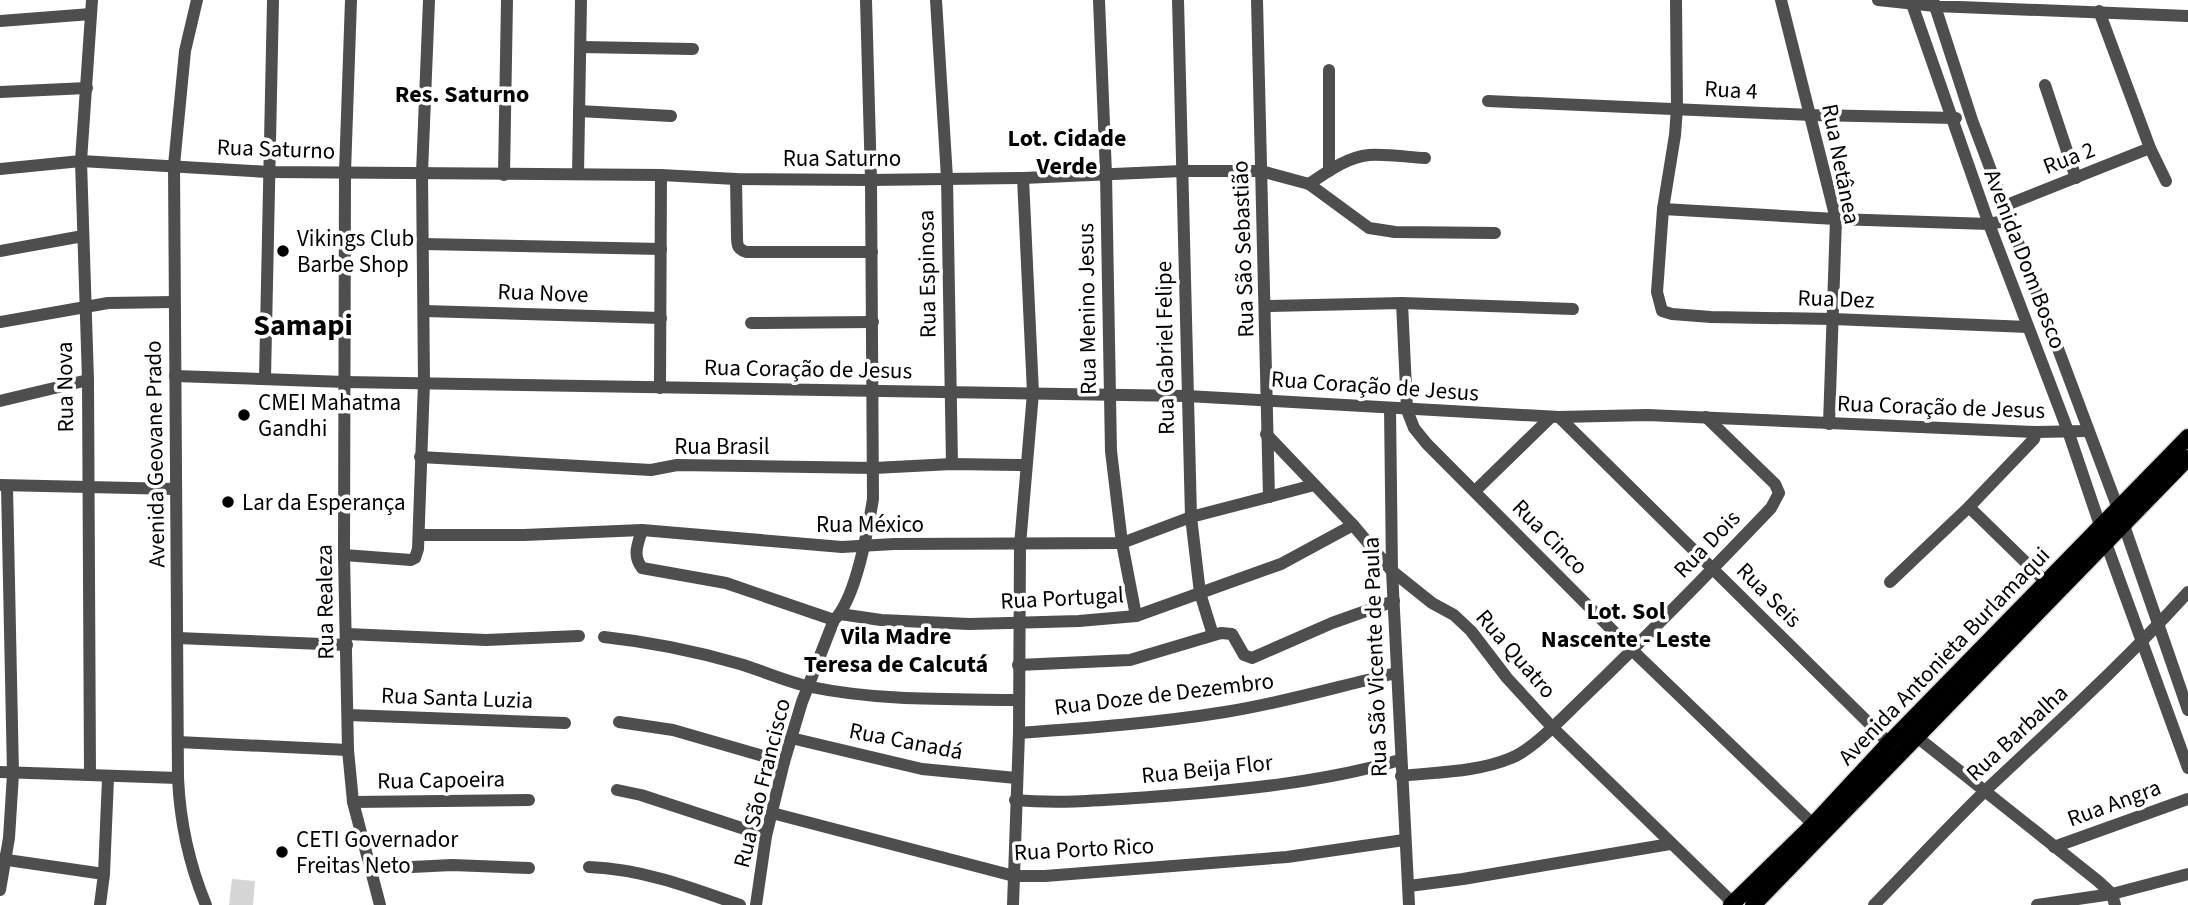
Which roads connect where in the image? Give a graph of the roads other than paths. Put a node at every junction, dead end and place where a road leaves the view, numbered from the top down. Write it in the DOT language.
graph roads {
  1 [pos="92,0"];
  2 [pos="197,0"];
  3 [pos="273,0"];
  4 [pos="351,0"];
  5 [pos="429,0"];
  6 [pos="507,0"];
  7 [pos="581,0"];
  8 [pos="866,0"];
  9 [pos="936,0"];
  10 [pos="1099,0"];
  11 [pos="1178,0"];
  12 [pos="1257,0"];
  13 [pos="1676,0"];
  14 [pos="1781,0"];
  15 [pos="1878,0"];
  16 [pos="2171,0"];
  17 [pos="1934,3"];
  18 [pos="1912,4"];
  19 [pos="2049,5"];
  20 [pos="2099,11"];
  21 [pos="91,14"];
  22 [pos="2171,15"];
  23 [pos="2188,16"];
  24 [pos="0,21"];
  25 [pos="581,47"];
  26 [pos="693,49"];
  27 [pos="1329,70"];
  28 [pos="2045,85"];
  29 [pos="87,88"];
  30 [pos="0,92"];
  31 [pos="1488,102"];
  32 [pos="1677,108"];
  33 [pos="579,111"];
  34 [pos="1811,115"];
  35 [pos="671,116"];
  36 [pos="1951,117"];
  37 [pos="1972,121"];
  38 [pos="2150,148"];
  39 [pos="1425,158"];
  40 [pos="81,161"];
  41 [pos="174,166"];
  42 [pos="0,169"];
  43 [pos="1182,171"];
  44 [pos="1329,171"];
  45 [pos="269,172"];
  46 [pos="345,172"];
  47 [pos="1261,172"];
  48 [pos="422,173"];
  49 [pos="578,174"];
  50 [pos="1107,174"];
  51 [pos="504,175"];
  52 [pos="661,175"];
  53 [pos="1023,177"];
  54 [pos="947,178"];
  55 [pos="2076,178"];
  56 [pos="736,179"];
  57 [pos="871,180"];
  58 [pos="2166,181"];
  59 [pos="1309,184"];
  60 [pos="2004,206"];
  61 [pos="1663,209"];
  62 [pos="1836,219"];
  63 [pos="2009,220"];
  64 [pos="1989,224"];
  65 [pos="1495,233"];
  66 [pos="83,236"];
  67 [pos="423,244"];
  68 [pos="661,249"];
  69 [pos="0,251"];
  70 [pos="872,252"];
  71 [pos="174,302"];
  72 [pos="1402,303"];
  73 [pos="1266,306"];
  74 [pos="84,307"];
  75 [pos="1573,309"];
  76 [pos="424,311"];
  77 [pos="661,318"];
  78 [pos="1833,319"];
  79 [pos="0,322"];
  80 [pos="873,322"];
  81 [pos="751,323"];
  82 [pos="2028,327"];
  83 [pos="175,376"];
  84 [pos="265,378"];
  85 [pos="88,380"];
  86 [pos="345,382"];
  87 [pos="424,382"];
  88 [pos="660,388"];
  89 [pos="874,391"];
  90 [pos="950,392"];
  91 [pos="1033,393"];
  92 [pos="1110,395"];
  93 [pos="1187,396"];
  94 [pos="1267,400"];
  95 [pos="0,401"];
  96 [pos="1390,408"];
  97 [pos="1406,410"];
  98 [pos="1555,417"];
  99 [pos="1706,417"];
  100 [pos="1829,424"];
  101 [pos="2068,431"];
  102 [pos="2088,431"];
  103 [pos="2036,432"];
  104 [pos="1266,434"];
  105 [pos="2188,438"];
  106 [pos="420,457"];
  107 [pos="2188,458"];
  108 [pos="952,464"];
  109 [pos="1025,465"];
  110 [pos="874,468"];
  111 [pos="1314,485"];
  112 [pos="4,486"];
  113 [pos="87,486"];
  114 [pos="176,489"];
  115 [pos="1475,491"];
  116 [pos="1269,497"];
  117 [pos="1969,507"];
  118 [pos="1191,517"];
  119 [pos="2121,518"];
  120 [pos="1353,524"];
  121 [pos="642,530"];
  122 [pos="419,535"];
  123 [pos="2104,535"];
  124 [pos="1122,543"];
  125 [pos="866,545"];
  126 [pos="1020,545"];
  127 [pos="344,555"];
  128 [pos="1713,569"];
  129 [pos="1392,570"];
  130 [pos="1890,582"];
  131 [pos="2046,582"];
  132 [pos="2188,592"];
  133 [pos="1200,593"];
  134 [pos="1394,601"];
  135 [pos="1136,616"];
  136 [pos="837,617"];
  137 [pos="1018,623"];
  138 [pos="2159,624"];
  139 [pos="1213,635"];
  140 [pos="579,636"];
  141 [pos="177,638"];
  142 [pos="604,638"];
  143 [pos="347,640"];
  144 [pos="2142,641"];
  145 [pos="1632,650"];
  146 [pos="1981,660"];
  147 [pos="1017,665"];
  148 [pos="1396,673"];
  149 [pos="808,686"];
  150 [pos="1017,700"];
  151 [pos="2188,710"];
  152 [pos="348,715"];
  153 [pos="619,722"];
  154 [pos="565,723"];
  155 [pos="1552,727"];
  156 [pos="1019,733"];
  157 [pos="1917,737"];
  158 [pos="791,738"];
  159 [pos="178,742"];
  160 [pos="1889,743"];
  161 [pos="348,750"];
  162 [pos="1400,760"];
  163 [pos="784,762"];
  164 [pos="2188,768"];
  165 [pos="7,773"];
  166 [pos="90,774"];
  167 [pos="1401,776"];
  168 [pos="108,778"];
  169 [pos="178,778"];
  170 [pos="1016,778"];
  171 [pos="617,790"];
  172 [pos="1985,792"];
  173 [pos="2188,799"];
  174 [pos="529,800"];
  175 [pos="1015,800"];
  176 [pos="353,802"];
  177 [pos="772,813"];
  178 [pos="1818,830"];
  179 [pos="766,836"];
  180 [pos="1404,839"];
  181 [pos="1670,844"];
  182 [pos="2054,847"];
  183 [pos="2,859"];
  184 [pos="589,867"];
  185 [pos="528,868"];
  186 [pos="372,869"];
  187 [pos="104,874"];
  188 [pos="2188,874"];
  189 [pos="1014,876"];
  190 [pos="1409,886"];
  191 [pos="0,890"];
  192 [pos="2113,900"];
  193 [pos="1732,904"];
  194 [pos="100,905"];
  195 [pos="206,905"];
  196 [pos="380,905"];
  197 [pos="740,905"];
  198 [pos="756,905"];
  199 [pos="1013,905"];
  200 [pos="1409,905"];
  201 [pos="1753,905"];
  202 [pos="1874,905"];
  203 [pos="2037,905"];
  1 -- 21 [label="street, Rua Nova"];
  2 -- 41 [label="street, Avenida Geovane Prado"];
  3 -- 45 [label="street"];
  4 -- 46 [label="street, Rua Realeza"];
  5 -- 48 [label="street"];
  6 -- 51 [label="street"];
  7 -- 25 [label="street"];
  8 -- 57 [label="street"];
  9 -- 54 [label="street"];
  10 -- 50 [label="street, Rua Menino Jesus"];
  11 -- 43 [label="street, Rua Gabriel Felipe"];
  12 -- 47 [label="street, Rua São Sebastião"];
  13 -- 32 [label="street"];
  14 -- 34 [label="street, Rua Netânea"];
  15 -- 18 [label="street"];
  16 -- 22 [label="street"];
  17 -- 18 [label="street"];
  17 -- 19 [label="street"];
  17 -- 37 [label="street, Avenida Dom Bosco"];
  18 -- 36 [label="street, Avenida Dom Bosco"];
  19 -- 20 [label="street"];
  20 -- 22 [label="street"];
  20 -- 38 [label="street"];
  21 -- 24 [label="street"];
  21 -- 29 [label="street, Rua Nova"];
  22 -- 23 [label="street"];
  25 -- 26 [label="street"];
  25 -- 33 [label="street"];
  27 -- 44 [label="street"];
  28 -- 55 [label="street"];
  29 -- 30 [label="street"];
  29 -- 40 [label="street, Rua Nova"];
  31 -- 32 [label="street, Rua 4"];
  32 -- 34 [label="street, Rua 4"];
  32 -- 61 [label="street"];
  33 -- 35 [label="street"];
  33 -- 49 [label="street"];
  34 -- 36 [label="street, Rua 4"];
  34 -- 62 [label="street, Rua Netânea"];
  36 -- 37 [label="street, Rua 4"];
  36 -- 64 [label="street, Avenida Dom Bosco"];
  37 -- 60 [label="street, Avenida Dom Bosco"];
  38 -- 55 [label="street, Rua 2"];
  38 -- 58 [label="street"];
  39 -- 44 [label="street"];
  40 -- 41 [label="street, Rua Saturno"];
  40 -- 42 [label="street, Rua Saturno"];
  40 -- 66 [label="street, Rua Nova"];
  41 -- 45 [label="street, Rua Saturno"];
  41 -- 71 [label="street, Avenida Geovane Prado"];
  43 -- 47 [label="street, Rua Saturno"];
  43 -- 50 [label="street, Rua Saturno"];
  43 -- 93 [label="street, Rua Gabriel Felipe"];
  44 -- 59 [label="street"];
  45 -- 46 [label="street, Rua Saturno"];
  45 -- 84 [label="street"];
  46 -- 48 [label="street, Rua Saturno"];
  46 -- 86 [label="street, Rua Realeza"];
  47 -- 59 [label="street, Rua Saturno"];
  47 -- 73 [label="street, Rua São Sebastião"];
  48 -- 51 [label="street, Rua Saturno"];
  48 -- 67 [label="street"];
  49 -- 51 [label="street, Rua Saturno"];
  49 -- 52 [label="street, Rua Saturno"];
  50 -- 53 [label="street, Rua Saturno"];
  50 -- 92 [label="street, Rua Menino Jesus"];
  52 -- 56 [label="street, Rua Saturno"];
  52 -- 68 [label="street"];
  53 -- 54 [label="street, Rua Saturno"];
  53 -- 91 [label="street"];
  54 -- 57 [label="street, Rua Saturno"];
  54 -- 90 [label="street, Rua Espinosa"];
  55 -- 60 [label="street, Rua 2"];
  56 -- 57 [label="street, Rua Saturno"];
  56 -- 70 [label="street"];
  57 -- 70 [label="street, Rua São Francisco"];
  59 -- 65 [label="street, Rua Saturno"];
  60 -- 63 [label="street, Avenida Dom Bosco"];
  61 -- 62 [label="street"];
  61 -- 78 [label="street, Rua Dez"];
  62 -- 64 [label="street"];
  62 -- 78 [label="street, Rua Netânea"];
  63 -- 64 [label="street"];
  63 -- 102 [label="street, Avenida Dom Bosco"];
  64 -- 82 [label="street, Avenida Dom Bosco"];
  66 -- 69 [label="street"];
  66 -- 74 [label="street, Rua Nova"];
  67 -- 68 [label="street"];
  67 -- 76 [label="street"];
  68 -- 77 [label="street"];
  70 -- 80 [label="street, Rua São Francisco"];
  71 -- 74 [label="street"];
  71 -- 83 [label="street, Avenida Geovane Prado"];
  72 -- 73 [label="street"];
  72 -- 75 [label="street"];
  72 -- 97 [label="street"];
  73 -- 94 [label="street, Rua São Sebastião"];
  74 -- 79 [label="street"];
  74 -- 85 [label="street, Rua Nova"];
  76 -- 77 [label="street, Rua Nove"];
  76 -- 87 [label="street"];
  77 -- 88 [label="street"];
  78 -- 82 [label="street, Rua Dez"];
  78 -- 100 [label="street, Rua Netânea"];
  80 -- 81 [label="street"];
  80 -- 89 [label="street, Rua São Francisco"];
  82 -- 101 [label="street, Avenida Dom Bosco"];
  83 -- 84 [label="street, Rua Coração de Jesus"];
  83 -- 114 [label="street, Avenida Geovane Prado"];
  84 -- 86 [label="street, Rua Coração de Jesus"];
  85 -- 95 [label="street"];
  85 -- 113 [label="street, Rua Nova"];
  86 -- 87 [label="street, Rua Coração de Jesus"];
  86 -- 127 [label="street, Rua Realeza"];
  87 -- 88 [label="street, Rua Coração de Jesus"];
  87 -- 106 [label="street"];
  88 -- 89 [label="street, Rua Coração de Jesus"];
  89 -- 90 [label="street, Rua Coração de Jesus"];
  89 -- 110 [label="street, Rua São Francisco"];
  90 -- 91 [label="street, Rua Coração de Jesus"];
  90 -- 108 [label="street, Rua Espinosa"];
  91 -- 92 [label="street, Rua Coração de Jesus"];
  91 -- 109 [label="street"];
  92 -- 93 [label="street, Rua Coração de Jesus"];
  92 -- 124 [label="street, Rua Menino Jesus"];
  93 -- 94 [label="street, Rua Coração de Jesus"];
  93 -- 118 [label="street, Rua Gabriel Felipe"];
  94 -- 96 [label="street, Rua Coração de Jesus"];
  94 -- 104 [label="street, Rua São Sebastião"];
  96 -- 97 [label="street, Rua Coração de Jesus"];
  96 -- 129 [label="street, Rua São Vicente de Paula"];
  97 -- 98 [label="street, Rua Coração de Jesus"];
  97 -- 115 [label="street, Rua Cinco"];
  98 -- 99 [label="street, Rua Coração de Jesus"];
  98 -- 115 [label="street"];
  98 -- 128 [label="street, Rua Seis"];
  99 -- 100 [label="street, Rua Coração de Jesus"];
  99 -- 128 [label="street, Rua Dois"];
  100 -- 103 [label="street, Rua Coração de Jesus"];
  101 -- 102 [label="street, Rua Coração de Jesus"];
  101 -- 103 [label="street, Rua Coração de Jesus"];
  101 -- 123 [label="street, Avenida Dom Bosco"];
  102 -- 119 [label="street, Avenida Dom Bosco"];
  103 -- 117 [label="street"];
  104 -- 111 [label="street, Rua Quatro"];
  104 -- 116 [label="street, Rua São Sebastião"];
  105 -- 119 [label="main road, Avenida Antonieta Burlamaqui"];
  106 -- 110 [label="street, Rua Brasil"];
  106 -- 122 [label="street"];
  107 -- 119 [label="main road, Avenida Antonieta Burlamaqui"];
  108 -- 109 [label="street, Rua Brasil"];
  108 -- 110 [label="street, Rua Brasil"];
  109 -- 126 [label="street"];
  110 -- 125 [label="street, Rua São Francisco"];
  111 -- 116 [label="street, Rua México"];
  111 -- 120 [label="street, Rua Quatro"];
  112 -- 113 [label="street"];
  112 -- 165 [label="street"];
  113 -- 114 [label="street"];
  113 -- 166 [label="street, Rua Nova"];
  114 -- 141 [label="street, Avenida Geovane Prado"];
  115 -- 145 [label="street, Rua Cinco"];
  116 -- 118 [label="street, Rua México"];
  117 -- 130 [label="street"];
  117 -- 131 [label="street"];
  118 -- 124 [label="street, Rua México"];
  118 -- 133 [label="street, Rua Gabriel Felipe"];
  119 -- 123 [label="main road, Avenida Antonieta Burlamaqui"];
  119 -- 138 [label="street, Avenida Dom Bosco"];
  120 -- 129 [label="street, Rua Quatro"];
  120 -- 133 [label="street, Rua Portugal"];
  121 -- 122 [label="street, Rua México"];
  121 -- 125 [label="street, Rua México"];
  121 -- 136 [label="street, Rua Portugal"];
  122 -- 127 [label="street"];
  123 -- 131 [label="main road, Avenida Antonieta Burlamaqui"];
  123 -- 144 [label="street, Avenida Dom Bosco"];
  123 -- 146 [label="main road, Avenida Antonieta Burlamaqui"];
  124 -- 126 [label="street, Rua México"];
  124 -- 135 [label="street, Rua Menino Jesus"];
  125 -- 126 [label="street, Rua México"];
  125 -- 136 [label="street, Rua São Francisco"];
  126 -- 137 [label="street"];
  127 -- 143 [label="street, Rua Realeza"];
  128 -- 145 [label="street, Rua Dois"];
  128 -- 160 [label="street, Rua Seis"];
  129 -- 134 [label="street, Rua São Vicente de Paula"];
  129 -- 155 [label="street, Rua Quatro"];
  131 -- 146 [label="main road, Avenida Antonieta Burlamaqui"];
  132 -- 138 [label="street, Rua Barbalha"];
  133 -- 135 [label="street, Rua Portugal"];
  133 -- 139 [label="street, Rua Gabriel Felipe"];
  134 -- 139 [label="street"];
  134 -- 148 [label="street, Rua São Vicente de Paula"];
  135 -- 137 [label="street, Rua Portugal"];
  136 -- 137 [label="street, Rua Portugal"];
  136 -- 149 [label="street, Rua São Francisco"];
  137 -- 147 [label="street"];
  138 -- 144 [label="street, Rua Barbalha"];
  138 -- 151 [label="street, Avenida Dom Bosco"];
  139 -- 147 [label="street"];
  140 -- 143 [label="street"];
  141 -- 143 [label="street"];
  141 -- 159 [label="street, Avenida Geovane Prado"];
  142 -- 149 [label="street"];
  143 -- 152 [label="street, Rua Realeza"];
  144 -- 164 [label="street, Avenida Dom Bosco"];
  144 -- 172 [label="street, Rua Barbalha"];
  145 -- 155 [label="street, Rua Dois"];
  145 -- 178 [label="street, Rua Cinco"];
  146 -- 157 [label="main road, Avenida Antonieta Burlamaqui"];
  146 -- 160 [label="main road, Avenida Antonieta Burlamaqui"];
  147 -- 150 [label="street"];
  148 -- 156 [label="street, Rua Doze de Dezembro"];
  148 -- 162 [label="street, Rua São Vicente de Paula"];
  149 -- 150 [label="street"];
  149 -- 158 [label="street, Rua São Francisco"];
  150 -- 156 [label="street"];
  152 -- 154 [label="street, Rua Santa Luzia"];
  152 -- 161 [label="street, Rua Realeza"];
  153 -- 163 [label="street"];
  155 -- 167 [label="street, Rua Dois"];
  155 -- 181 [label="street, Rua Quatro"];
  156 -- 170 [label="street"];
  157 -- 172 [label="street"];
  157 -- 178 [label="main road, Avenida Antonieta Burlamaqui"];
  158 -- 163 [label="street, Rua São Francisco"];
  158 -- 170 [label="street, Rua Canadá"];
  159 -- 161 [label="street"];
  159 -- 169 [label="street, Avenida Geovane Prado"];
  160 -- 178 [label="main road, Avenida Antonieta Burlamaqui"];
  161 -- 176 [label="street, Rua Realeza"];
  162 -- 167 [label="street, Rua São Vicente de Paula"];
  162 -- 175 [label="street, Rua Beija Flor"];
  163 -- 177 [label="street, Rua São Francisco"];
  165 -- 166 [label="street"];
  165 -- 183 [label="street"];
  166 -- 168 [label="street"];
  167 -- 180 [label="street, Rua São Vicente de Paula"];
  168 -- 169 [label="street"];
  168 -- 187 [label="street"];
  169 -- 195 [label="street, Avenida Geovane Prado"];
  170 -- 175 [label="street"];
  171 -- 179 [label="street"];
  172 -- 182 [label="street"];
  172 -- 202 [label="street, Rua Barbalha"];
  173 -- 182 [label="street, Rua Angra"];
  174 -- 176 [label="street, Rua Capoeira"];
  175 -- 189 [label="street"];
  176 -- 186 [label="street, Rua Realeza"];
  177 -- 179 [label="street, Rua São Francisco"];
  177 -- 189 [label="street, Rua Porto Rico"];
  178 -- 193 [label="main road, Avenida Antonieta Burlamaqui"];
  178 -- 201 [label="main road, Avenida Antonieta Burlamaqui"];
  179 -- 198 [label="street, Rua São Francisco"];
  180 -- 189 [label="street, Rua Porto Rico"];
  180 -- 190 [label="street, Rua São Vicente de Paula"];
  181 -- 190 [label="street"];
  181 -- 193 [label="street, Rua Quatro"];
  182 -- 192 [label="street"];
  183 -- 187 [label="street"];
  183 -- 191 [label="street"];
  184 -- 197 [label="street"];
  185 -- 186 [label="street"];
  186 -- 196 [label="street, Rua Realeza"];
  187 -- 194 [label="street"];
  188 -- 192 [label="street"];
  189 -- 199 [label="street"];
  190 -- 200 [label="street, Rua São Vicente de Paula"];
  192 -- 203 [label="street"];
}
